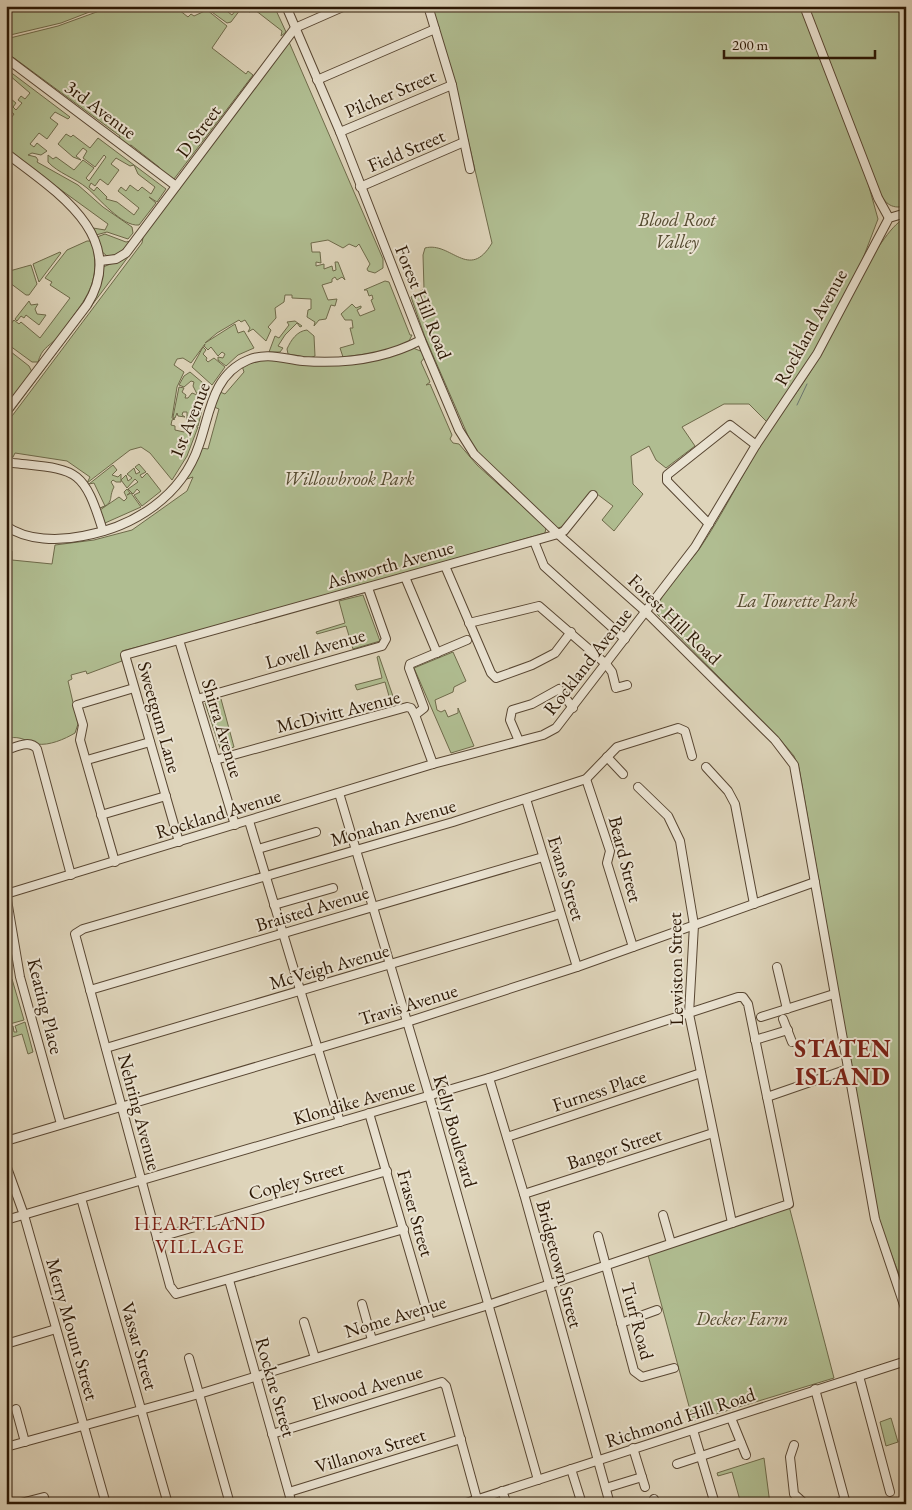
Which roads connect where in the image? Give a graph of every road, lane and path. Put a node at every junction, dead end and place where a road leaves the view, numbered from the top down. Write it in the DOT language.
graph roads {
  1 [pos="286,6"];
  2 [pos="345,6"];
  3 [pos="428,6"];
  4 [pos="804,6"];
  5 [pos="295,28"];
  6 [pos="435,30"];
  7 [pos="6,58"];
  8 [pos="317,80"];
  9 [pos="452,85"];
  10 [pos="340,132"];
  11 [pos="464,142"];
  12 [pos="6,153"];
  13 [pos="470,169"];
  14 [pos="176,186"];
  15 [pos="360,187"];
  16 [pos="906,213"];
  17 [pos="889,218"];
  18 [pos="99,259"];
  19 [pos="421,340"];
  20 [pos="6,412"];
  21 [pos="756,445"];
  22 [pos="8,463"];
  23 [pos="593,495"];
  24 [pos="708,524"];
  25 [pos="6,526"];
  26 [pos="103,531"];
  27 [pos="558,534"];
  28 [pos="534,541"];
  29 [pos="445,566"];
  30 [pos="405,577"];
  31 [pos="368,588"];
  32 [pos="646,612"];
  33 [pos="468,623"];
  34 [pos="571,632"];
  35 [pos="625,639"];
  36 [pos="179,640"];
  37 [pos="467,640"];
  38 [pos="437,653"];
  39 [pos="606,664"];
  40 [pos="627,685"];
  41 [pos="134,688"];
  42 [pos="197,698"];
  43 [pos="573,708"];
  44 [pos="415,715"];
  45 [pos="150,742"];
  46 [pos="519,742"];
  47 [pos="6,750"];
  48 [pos="607,756"];
  49 [pos="692,756"];
  50 [pos="86,760"];
  51 [pos="215,760"];
  52 [pos="433,764"];
  53 [pos="706,767"];
  54 [pos="623,774"];
  55 [pos="586,779"];
  56 [pos="638,787"];
  57 [pos="339,793"];
  58 [pos="166,796"];
  59 [pos="526,799"];
  60 [pos="101,815"];
  61 [pos="249,821"];
  62 [pos="235,825"];
  63 [pos="316,832"];
  64 [pos="179,842"];
  65 [pos="258,849"];
  66 [pos="356,849"];
  67 [pos="543,857"];
  68 [pos="115,862"];
  69 [pos="71,875"];
  70 [pos="266,876"];
  71 [pos="815,882"];
  72 [pos="333,888"];
  73 [pos="6,894"];
  74 [pos="274,904"];
  75 [pos="754,904"];
  76 [pos="373,907"];
  77 [pos="560,914"];
  78 [pos="694,925"];
  79 [pos="283,934"];
  80 [pos="75,938"];
  81 [pos="633,947"];
  82 [pos="390,964"];
  83 [pos="576,967"];
  84 [pos="777,967"];
  85 [pos="90,990"];
  86 [pos="300,991"];
  87 [pos="834,994"];
  88 [pos="787,1008"];
  89 [pos="689,1014"];
  90 [pos="761,1017"];
  91 [pos="784,1019"];
  92 [pos="407,1022"];
  93 [pos="788,1030"];
  94 [pos="755,1040"];
  95 [pos="792,1042"];
  96 [pos="106,1048"];
  97 [pos="318,1048"];
  98 [pos="848,1069"];
  99 [pos="701,1074"];
  100 [pos="489,1078"];
  101 [pos="430,1096"];
  102 [pos="767,1098"];
  103 [pos="122,1106"];
  104 [pos="370,1114"];
  105 [pos="340,1122"];
  106 [pos="61,1124"];
  107 [pos="713,1133"];
  108 [pos="507,1137"];
  109 [pos="6,1140"];
  110 [pos="6,1165"];
  111 [pos="387,1171"];
  112 [pos="141,1180"];
  113 [pos="524,1194"];
  114 [pos="81,1198"];
  115 [pos="24,1215"];
  116 [pos="663,1215"];
  117 [pos="6,1220"];
  118 [pos="732,1223"];
  119 [pos="404,1228"];
  120 [pos="598,1236"];
  121 [pos="157,1238"];
  122 [pos="671,1243"];
  123 [pos="606,1265"];
  124 [pos="229,1280"];
  125 [pos="549,1285"];
  126 [pos="362,1304"];
  127 [pos="490,1304"];
  128 [pos="657,1310"];
  129 [pos="906,1311"];
  130 [pos="304,1322"];
  131 [pos="430,1322"];
  132 [pos="621,1322"];
  133 [pos="56,1329"];
  134 [pos="372,1340"];
  135 [pos="6,1344"];
  136 [pos="189,1358"];
  137 [pos="314,1358"];
  138 [pos="906,1361"];
  139 [pos="674,1368"];
  140 [pos="256,1376"];
  141 [pos="859,1376"];
  142 [pos="814,1389"];
  143 [pos="199,1394"];
  144 [pos="16,1409"];
  145 [pos="141,1410"];
  146 [pos="731,1418"];
  147 [pos="83,1426"];
  148 [pos="693,1430"];
  149 [pos="272,1434"];
  150 [pos="461,1438"];
  151 [pos="25,1442"];
  152 [pos="741,1443"];
  153 [pos="794,1445"];
  154 [pos="6,1447"];
  155 [pos="633,1448"];
  156 [pos="746,1455"];
  157 [pos="701,1457"];
  158 [pos="597,1460"];
  159 [pos="677,1464"];
  160 [pos="571,1469"];
  161 [pos="642,1477"];
  162 [pos="538,1480"];
  163 [pos="645,1487"];
  164 [pos="606,1488"];
  165 [pos="502,1491"];
  166 [pos="289,1492"];
  167 [pos="890,1492"];
  168 [pos="478,1499"];
  169 [pos="45,1500"];
  170 [pos="846,1502"];
  171 [pos="17,1504"];
  172 [pos="106,1504"];
  173 [pos="168,1504"];
  174 [pos="230,1504"];
  175 [pos="292,1504"];
  176 [pos="463,1504"];
  177 [pos="507,1504"];
  178 [pos="582,1504"];
  179 [pos="610,1504"];
  180 [pos="715,1504"];
  181 [pos="805,1504"];
  182 [pos="835,1504"];
  1 -- 5 [label="street, Forest Hill Road"];
  2 -- 5 [label="street"];
  3 -- 6 [label="street"];
  4 -- 17 [label="street"];
  5 -- 8 [label="street, Forest Hill Road"];
  5 -- 14 [label="street, D Street"];
  6 -- 8 [label="street"];
  6 -- 9 [label="street"];
  7 -- 14 [label="street, 3rd Avenue"];
  8 -- 10 [label="street, Forest Hill Road"];
  9 -- 10 [label="street, Pilcher Street"];
  9 -- 11 [label="street"];
  10 -- 15 [label="street, Forest Hill Road"];
  11 -- 13 [label="street"];
  11 -- 15 [label="street, Field Street"];
  12 -- 18 [label="street"];
  14 -- 18 [label="street, D Street"];
  15 -- 19 [label="street, Forest Hill Road"];
  16 -- 17 [label="street"];
  17 -- 21 [label="street, Rockland Avenue"];
  18 -- 20 [label="street"];
  19 -- 26 [label="street, 1st Avenue"];
  19 -- 27 [label="street, Forest Hill Road"];
  21 -- 24 [label="street, Rockland Avenue"];
  21 -- 24 [label="street"];
  22 -- 26 [label="street"];
  23 -- 27 [label="street, Ashworth Avenue"];
  24 -- 32 [label="street, Rockland Avenue"];
  25 -- 26 [label="street, 1st Avenue"];
  27 -- 28 [label="street, Ashworth Avenue"];
  27 -- 32 [label="street, Forest Hill Road"];
  28 -- 29 [label="street, Ashworth Avenue"];
  28 -- 35 [label="street"];
  29 -- 30 [label="street, Ashworth Avenue"];
  29 -- 33 [label="street"];
  30 -- 31 [label="street, Ashworth Avenue"];
  30 -- 38 [label="street"];
  31 -- 36 [label="street, Ashworth Avenue"];
  31 -- 42 [label="street, Lovell Avenue"];
  32 -- 35 [label="street, Rockland Avenue"];
  32 -- 71 [label="street, Forest Hill Road"];
  33 -- 34 [label="street"];
  33 -- 34 [label="street"];
  34 -- 39 [label="street"];
  35 -- 39 [label="street, Rockland Avenue"];
  36 -- 41 [label="street, Sweetgum Lane"];
  36 -- 42 [label="street, Shirra Avenue"];
  37 -- 38 [label="street"];
  38 -- 44 [label="street"];
  39 -- 40 [label="street"];
  39 -- 43 [label="street, Rockland Avenue"];
  41 -- 45 [label="street, Sweetgum Lane"];
  41 -- 50 [label="street"];
  42 -- 51 [label="street, Shirra Avenue"];
  43 -- 46 [label="street, Rockland Avenue"];
  43 -- 46 [label="street"];
  44 -- 51 [label="street, McDivitt Avenue"];
  44 -- 52 [label="street, McDivitt Avenue"];
  45 -- 50 [label="street"];
  45 -- 58 [label="street, Sweetgum Lane"];
  46 -- 52 [label="street, Rockland Avenue"];
  47 -- 69 [label="street"];
  48 -- 49 [label="street, Monahan Avenue"];
  48 -- 54 [label="street"];
  48 -- 55 [label="street, Monahan Avenue"];
  50 -- 60 [label="street"];
  51 -- 62 [label="street, Shirra Avenue"];
  52 -- 57 [label="street, Rockland Avenue"];
  53 -- 75 [label="street"];
  55 -- 59 [label="street, Monahan Avenue"];
  55 -- 81 [label="street, Beard Street"];
  56 -- 78 [label="street, Lewiston Street"];
  57 -- 61 [label="street, Rockland Avenue"];
  57 -- 66 [label="street, Kelly Boulevard"];
  58 -- 60 [label="street"];
  58 -- 64 [label="street, Sweetgum Lane"];
  59 -- 66 [label="street, Monahan Avenue"];
  59 -- 67 [label="street, Evans Street"];
  60 -- 68 [label="street"];
  61 -- 62 [label="street, Rockland Avenue"];
  61 -- 65 [label="street"];
  62 -- 64 [label="street, Rockland Avenue"];
  63 -- 65 [label="street"];
  64 -- 68 [label="street, Rockland Avenue"];
  65 -- 70 [label="street"];
  66 -- 70 [label="street, Monahan Avenue"];
  66 -- 76 [label="street, Kelly Boulevard"];
  67 -- 76 [label="street, Braisted Avenue"];
  67 -- 77 [label="street, Evans Street"];
  68 -- 69 [label="street, Rockland Avenue"];
  69 -- 73 [label="street, Rockland Avenue"];
  70 -- 74 [label="street"];
  70 -- 80 [label="street, Monahan Avenue"];
  71 -- 75 [label="street, Travis Avenue"];
  71 -- 87 [label="street, Forest Hill Road"];
  72 -- 74 [label="street"];
  73 -- 106 [label="street, Keating Place"];
  74 -- 79 [label="street"];
  75 -- 78 [label="street, Travis Avenue"];
  76 -- 79 [label="street, Braisted Avenue"];
  76 -- 82 [label="street, Kelly Boulevard"];
  77 -- 82 [label="street, McVeigh Avenue"];
  77 -- 83 [label="street, Evans Street"];
  78 -- 81 [label="street, Travis Avenue"];
  78 -- 89 [label="street, Lewiston Street"];
  79 -- 85 [label="street, Braisted Avenue"];
  79 -- 86 [label="street"];
  80 -- 85 [label="street, Nehring Avenue"];
  81 -- 83 [label="street, Travis Avenue"];
  82 -- 86 [label="street, McVeigh Avenue"];
  82 -- 92 [label="street, Kelly Boulevard"];
  83 -- 92 [label="street, Travis Avenue"];
  84 -- 88 [label="street"];
  85 -- 96 [label="street, Nehring Avenue"];
  86 -- 96 [label="street, McVeigh Avenue"];
  86 -- 97 [label="street"];
  87 -- 88 [label="street"];
  87 -- 98 [label="street, Forest Hill Road"];
  88 -- 90 [label="street"];
  89 -- 94 [label="street, Klondike Avenue"];
  89 -- 99 [label="street, Lewiston Street"];
  89 -- 100 [label="street, Klondike Avenue"];
  91 -- 93 [label="street"];
  92 -- 97 [label="street, Travis Avenue"];
  92 -- 101 [label="street, Kelly Boulevard"];
  93 -- 94 [label="street"];
  93 -- 95 [label="street"];
  94 -- 102 [label="street"];
  96 -- 103 [label="street, Nehring Avenue"];
  97 -- 103 [label="street, Travis Avenue"];
  97 -- 105 [label="street"];
  98 -- 102 [label="street"];
  98 -- 129 [label="street, Forest Hill Road"];
  99 -- 107 [label="street, Lewiston Street"];
  99 -- 108 [label="street, Furness Place"];
  100 -- 101 [label="street, Klondike Avenue"];
  100 -- 108 [label="street, Bridgetown Street"];
  101 -- 104 [label="street, Klondike Avenue"];
  101 -- 127 [label="street, Kelly Boulevard"];
  102 -- 118 [label="street, Nome Avenue"];
  103 -- 106 [label="street, Travis Avenue"];
  103 -- 112 [label="street, Nehring Avenue"];
  104 -- 105 [label="street, Klondike Avenue"];
  104 -- 111 [label="street, Fraser Street"];
  105 -- 112 [label="street, Klondike Avenue"];
  106 -- 109 [label="street, Travis Avenue"];
  107 -- 113 [label="street, Bangor Street"];
  107 -- 118 [label="street, Lewiston Street"];
  108 -- 113 [label="street, Bridgetown Street"];
  110 -- 115 [label="street, Merry Mount Street"];
  111 -- 119 [label="street, Fraser Street"];
  111 -- 121 [label="street, Copley Street"];
  112 -- 114 [label="street, Klondike Avenue"];
  112 -- 121 [label="street, Nehring Avenue"];
  113 -- 125 [label="street, Bridgetown Street"];
  114 -- 115 [label="street, Klondike Avenue"];
  114 -- 145 [label="street, Vassar Street"];
  115 -- 117 [label="street, Klondike Avenue"];
  115 -- 133 [label="street, Merry Mount Street"];
  116 -- 122 [label="street"];
  118 -- 122 [label="street, Nome Avenue"];
  119 -- 124 [label="street"];
  119 -- 131 [label="street, Fraser Street"];
  120 -- 123 [label="street, Turf Road"];
  121 -- 124 [label="street, Nehring Avenue"];
  122 -- 123 [label="street, Nome Avenue"];
  123 -- 125 [label="street, Nome Avenue"];
  123 -- 132 [label="street, Turf Road"];
  124 -- 140 [label="street, Rockne Street"];
  125 -- 127 [label="street, Nome Avenue"];
  125 -- 158 [label="street, Bridgetown Street"];
  126 -- 134 [label="street"];
  127 -- 131 [label="street, Nome Avenue"];
  127 -- 162 [label="street, Kelly Boulevard"];
  128 -- 132 [label="street"];
  130 -- 137 [label="street"];
  131 -- 134 [label="street, Nome Avenue"];
  132 -- 139 [label="street, Turf Road"];
  133 -- 135 [label="street"];
  133 -- 147 [label="street, Merry Mount Street"];
  134 -- 137 [label="street, Nome Avenue"];
  136 -- 143 [label="street"];
  137 -- 140 [label="street, Nome Avenue"];
  138 -- 141 [label="street, Richmond Hill Road"];
  140 -- 143 [label="street, Nome Avenue"];
  140 -- 149 [label="street, Rockne Street"];
  141 -- 142 [label="street, Richmond Hill Road"];
  141 -- 167 [label="street"];
  142 -- 146 [label="street, Richmond Hill Road"];
  142 -- 170 [label="street"];
  143 -- 145 [label="street, Nome Avenue"];
  143 -- 174 [label="street"];
  144 -- 151 [label="street"];
  145 -- 147 [label="street, Nome Avenue"];
  145 -- 173 [label="street, Vassar Street"];
  146 -- 148 [label="street, Richmond Hill Road"];
  146 -- 152 [label="street"];
  147 -- 151 [label="street, Nome Avenue"];
  147 -- 172 [label="street, Merry Mount Street"];
  148 -- 155 [label="street, Richmond Hill Road"];
  148 -- 157 [label="street"];
  149 -- 150 [label="street, Elwood Avenue"];
  149 -- 166 [label="street, Rockne Street"];
  150 -- 166 [label="street, Villanova Street"];
  150 -- 168 [label="street"];
  151 -- 154 [label="street, Nome Avenue"];
  152 -- 156 [label="street"];
  152 -- 157 [label="street"];
  153 -- 181 [label="street"];
  155 -- 158 [label="street, Richmond Hill Road"];
  155 -- 161 [label="street"];
  157 -- 159 [label="street"];
  157 -- 180 [label="street"];
  158 -- 160 [label="street, Richmond Hill Road"];
  158 -- 164 [label="street, Bridgetown Street"];
  160 -- 162 [label="street, Richmond Hill Road"];
  160 -- 178 [label="street"];
  161 -- 163 [label="street"];
  161 -- 164 [label="street"];
  162 -- 165 [label="street, Richmond Hill Road"];
  164 -- 179 [label="street, Bridgetown Street"];
  165 -- 168 [label="street, Richmond Hill Road"];
  165 -- 177 [label="street"];
  166 -- 175 [label="street, Rockne Street"];
  168 -- 176 [label="street, Richmond Hill Road"];
  169 -- 171 [label="street"];
  170 -- 182 [label="street"];
}
